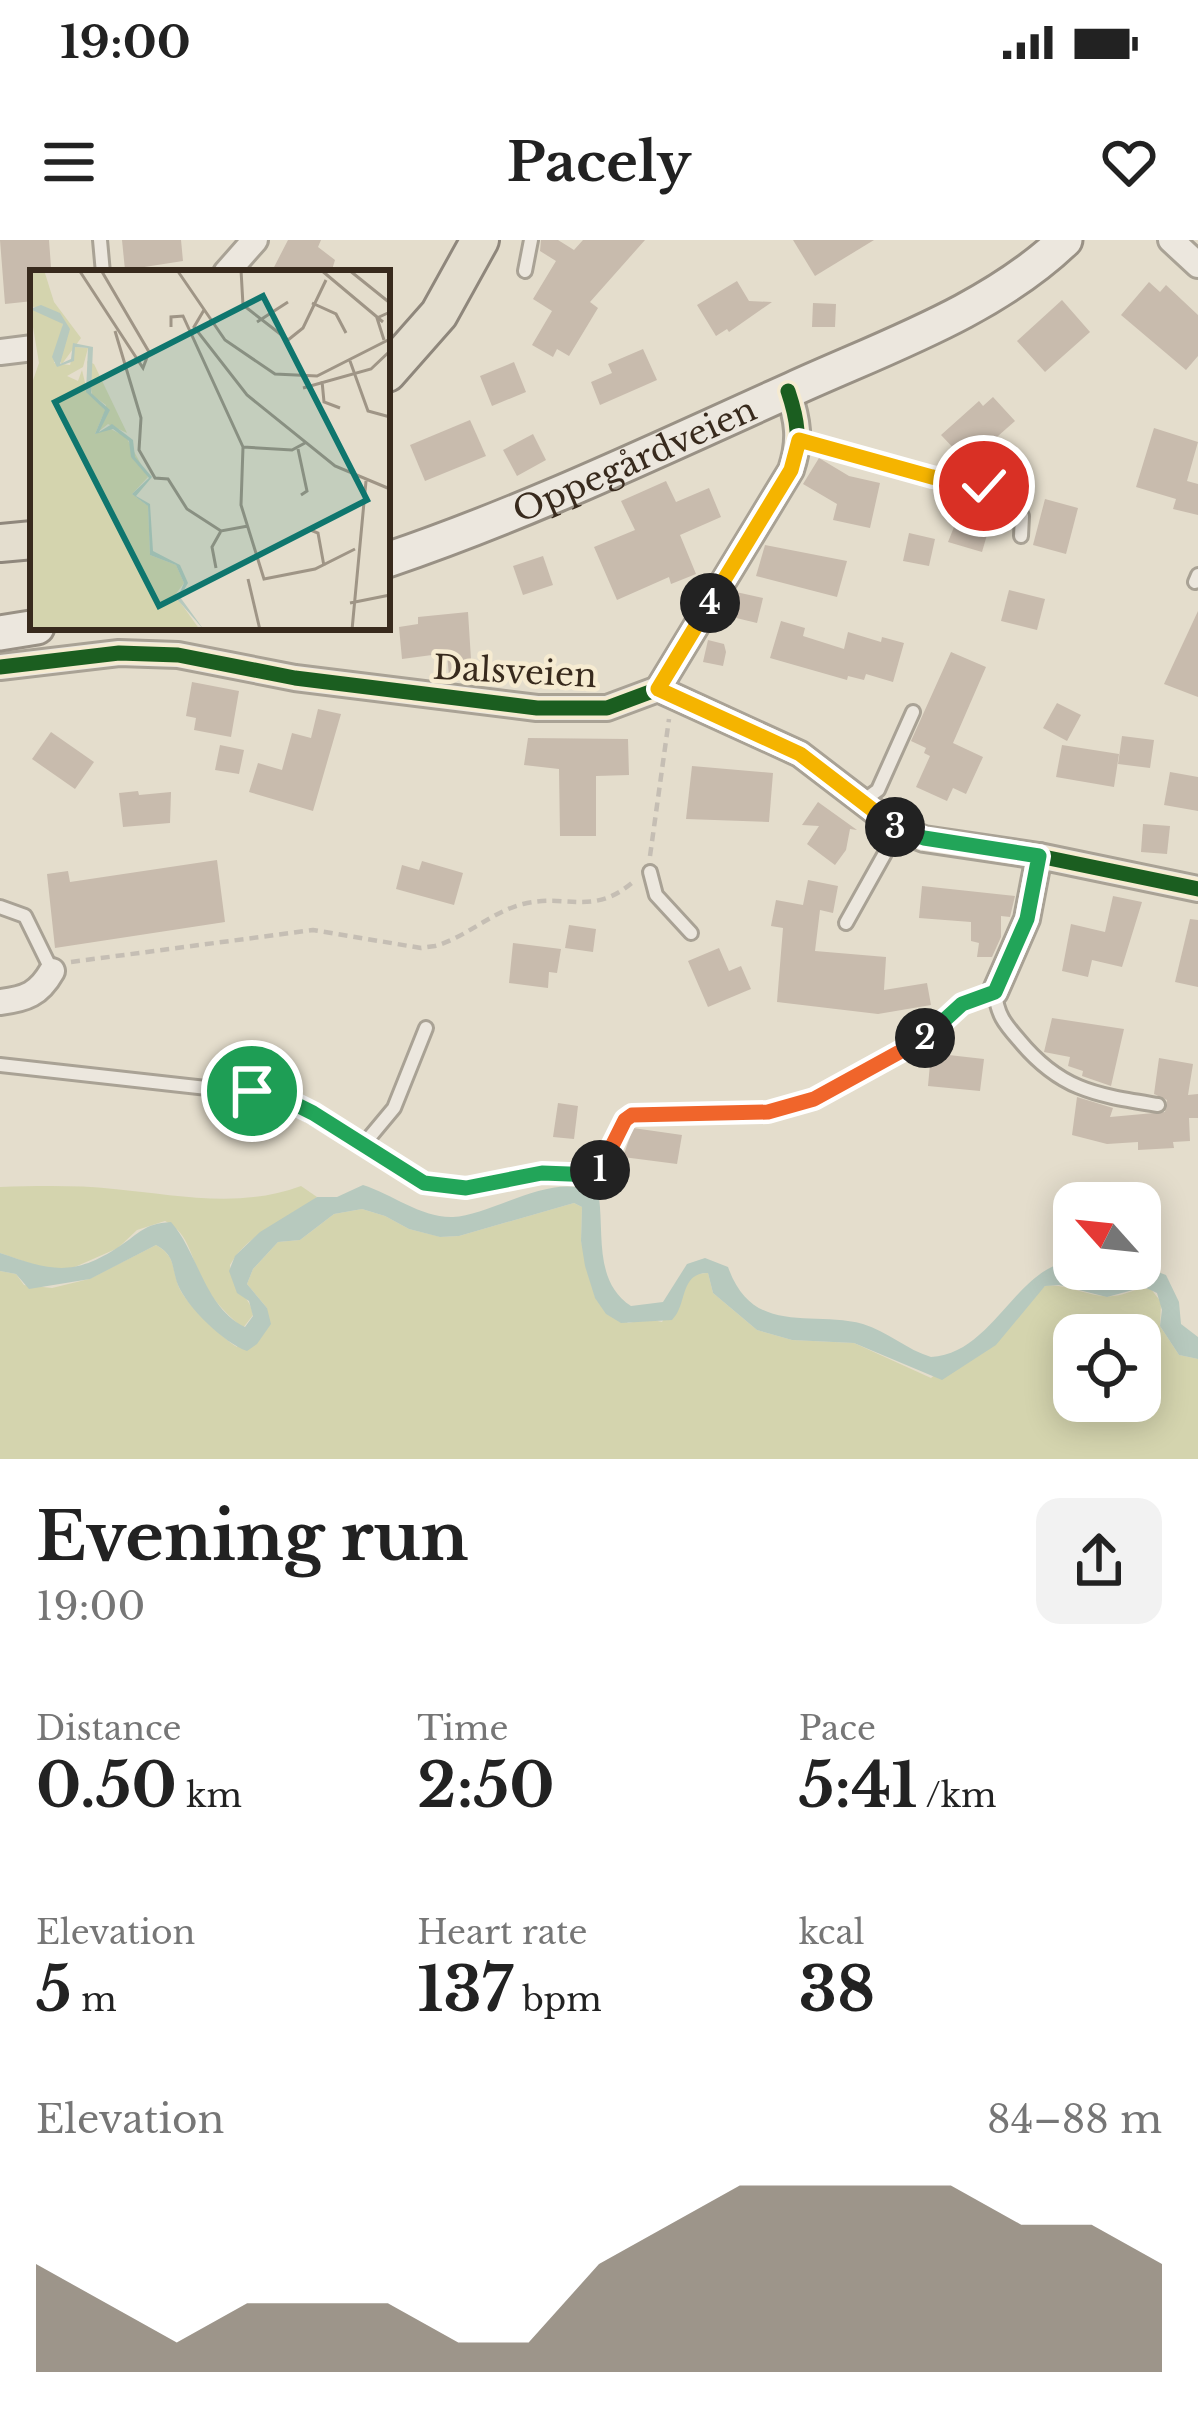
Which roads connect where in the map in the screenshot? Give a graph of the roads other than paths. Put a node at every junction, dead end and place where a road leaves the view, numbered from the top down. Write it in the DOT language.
graph roads {
  1 [pos="100,240"];
  2 [pos="255,240"];
  3 [pos="480,240"];
  4 [pos="531,240"];
  5 [pos="1065,240"];
  6 [pos="1171,240"];
  7 [pos="1198,265"];
  8 [pos="103,270"];
  9 [pos="229,270"];
  10 [pos="525,271"];
  11 [pos="30,347"];
  12 [pos="0,352"];
  13 [pos="390,370"];
  14 [pos="788,391"];
  15 [pos="799,440"];
  16 [pos="1021,536"];
  17 [pos="30,540"];
  18 [pos="0,543"];
  19 [pos="390,559"];
  20 [pos="0,667"];
  21 [pos="667,692"];
  22 [pos="913,712"];
  23 [pos="862,802"];
  24 [pos="898,829"];
  25 [pos="1039,856"];
  26 [pos="650,872"];
  27 [pos="1198,889"];
  28 [pos="0,907"];
  29 [pos="846,923"];
  30 [pos="691,933"];
  31 [pos="52,971"];
  32 [pos="995,992"];
  33 [pos="0,1002"];
  34 [pos="426,1028"];
  35 [pos="0,1065"];
  36 [pos="1159,1106"];
  37 [pos="364,1144"];
  1 -- 8 [label="lane"];
  2 -- 9 [label="street"];
  3 -- 13 [label="main road"];
  4 -- 10 [label="lane"];
  5 -- 14 [label="main road, Oppegårdveien"];
  6 -- 7 [label="street"];
  11 -- 12 [label="street"];
  14 -- 15 [label="street"];
  14 -- 19 [label="main road, Oppegårdveien"];
  15 -- 16 [label="lane"];
  15 -- 21 [label="street"];
  17 -- 18 [label="main road"];
  20 -- 21 [label="street, Dalsveien"];
  21 -- 23 [label="street"];
  22 -- 23 [label="lane"];
  23 -- 24 [label="street"];
  24 -- 25 [label="street"];
  24 -- 29 [label="lane"];
  25 -- 27 [label="street"];
  25 -- 32 [label="street"];
  26 -- 30 [label="lane"];
  28 -- 31 [label="lane"];
  31 -- 33 [label="street"];
  32 -- 36 [label="lane"];
  32 -- 37 [label="lane"];
  34 -- 37 [label="lane"];
  35 -- 37 [label="lane"];
}
